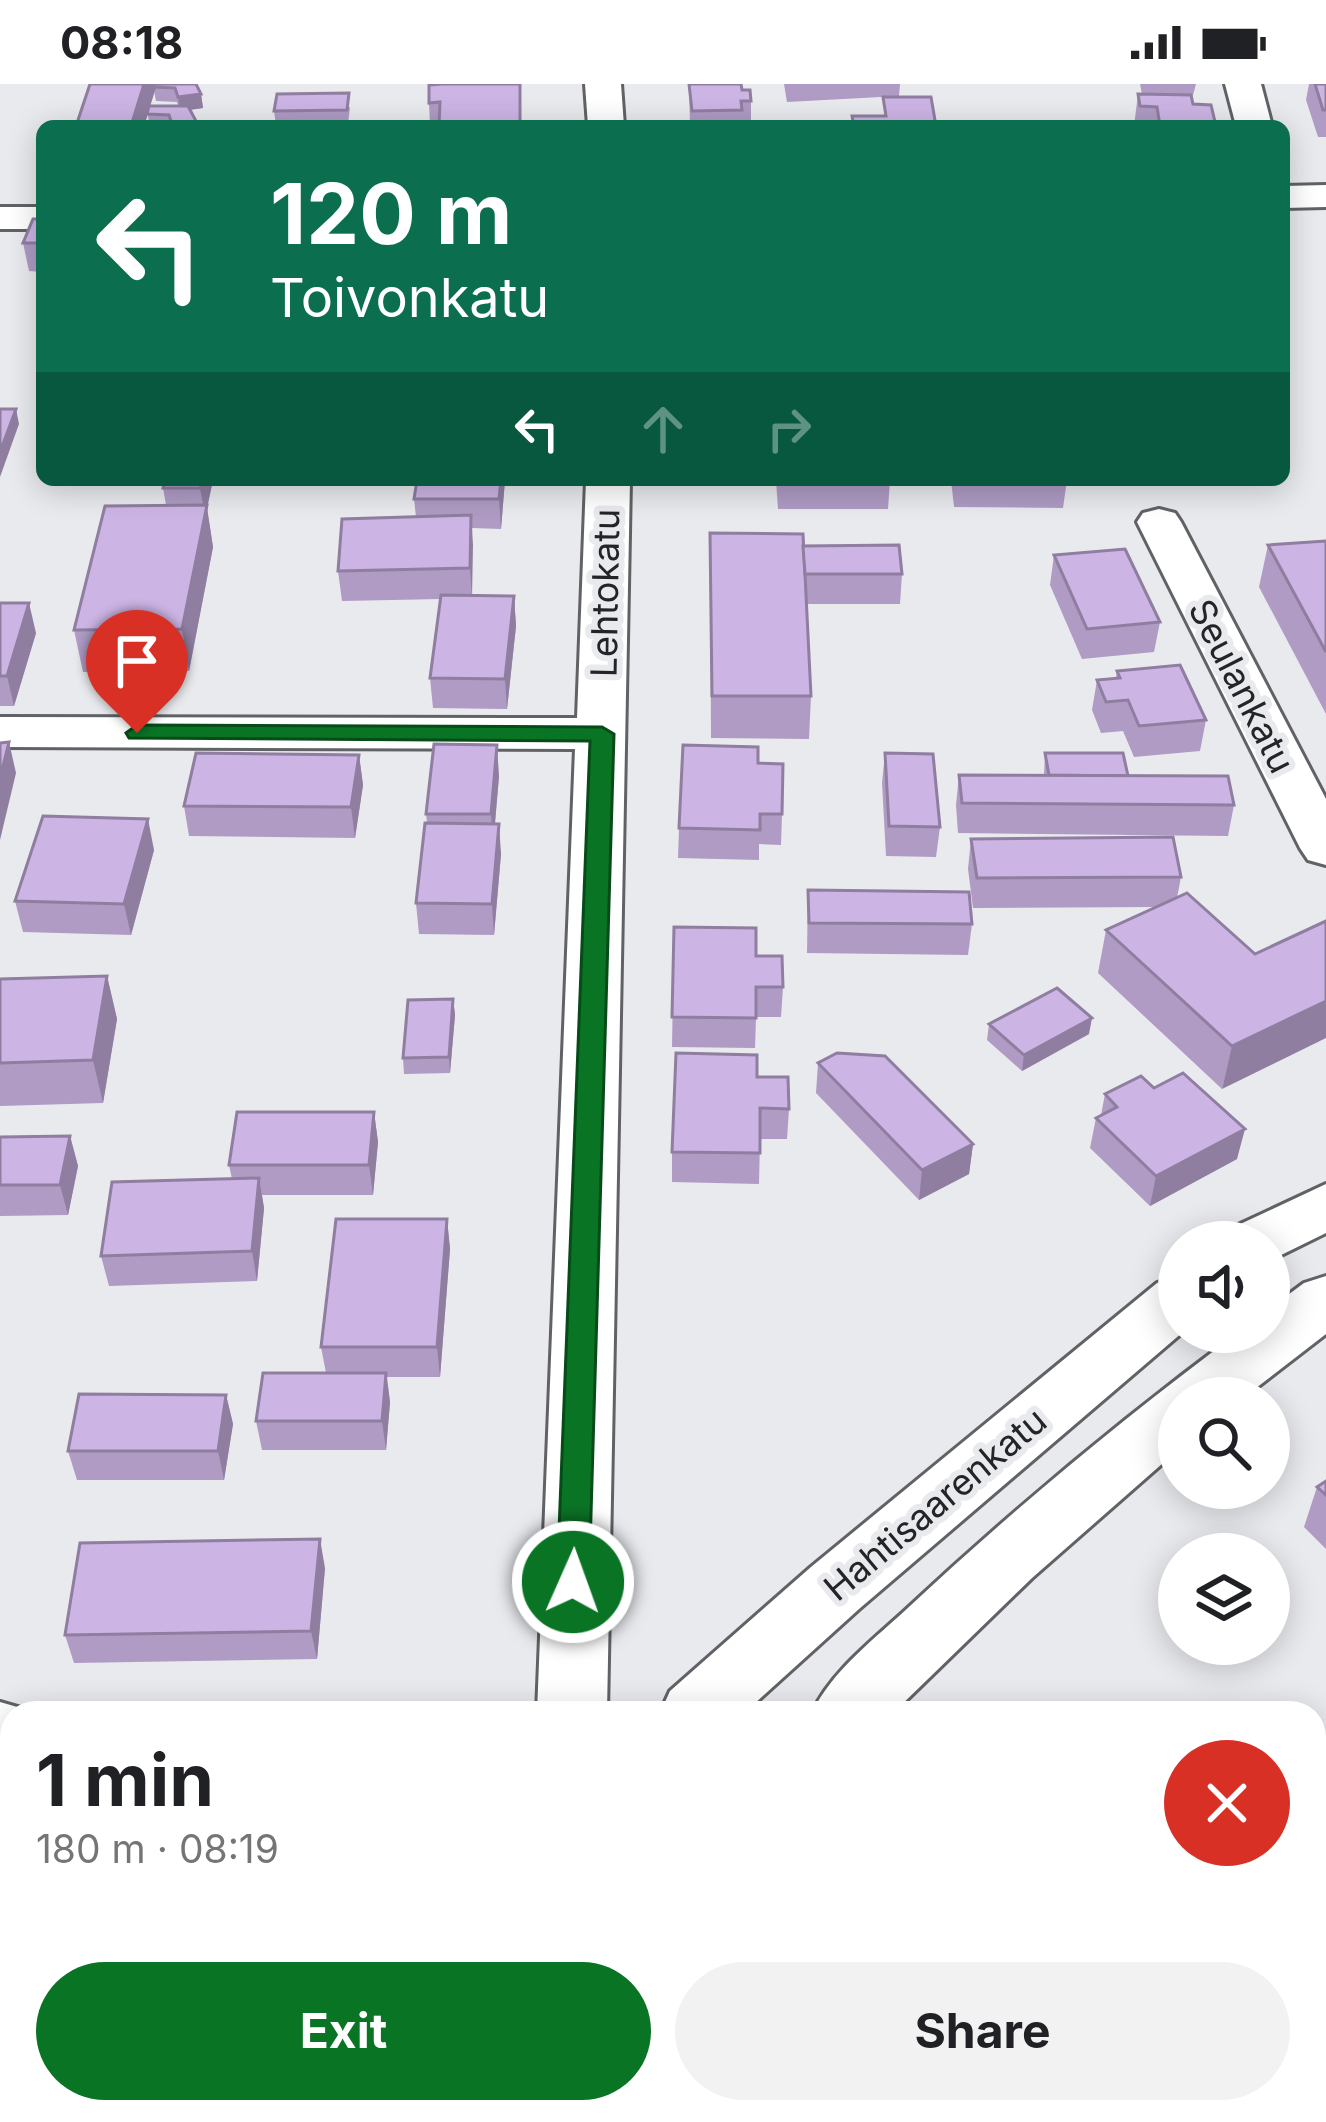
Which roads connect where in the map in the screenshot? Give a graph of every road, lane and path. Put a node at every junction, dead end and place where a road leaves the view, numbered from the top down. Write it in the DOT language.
graph roads {
  1 [pos="603,84"];
  2 [pos="1243,84"];
  3 [pos="606,120"];
  4 [pos="1252,120"];
  5 [pos="1326,196"];
  6 [pos="1290,197"];
  7 [pos="0,218"];
  8 [pos="36,218"];
  9 [pos="608,486"];
  10 [pos="1159,523"];
  11 [pos="0,732"];
  12 [pos="602,734"];
  13 [pos="1326,848"];
  14 [pos="1326,1206"];
  15 [pos="1290,1225"];
  16 [pos="1326,1300"];
  17 [pos="1158,1318"];
  18 [pos="1223,1377"];
  19 [pos="1158,1429"];
  20 [pos="572,1701"];
  21 [pos="708,1701"];
  22 [pos="859,1701"];
  1 -- 3 [label="street"];
  2 -- 4 [label="street"];
  5 -- 6 [label="street"];
  7 -- 8 [label="street"];
  9 -- 12 [label="street, Lehtokatu"];
  10 -- 13 [label="street, Seulankatu"];
  11 -- 12 [label="street"];
  12 -- 20 [label="street, Lehtokatu"];
  14 -- 15 [label="street"];
  16 -- 18 [label="street"];
  17 -- 21 [label="street, Hahtisaarenkatu"];
  19 -- 22 [label="street"];
}
